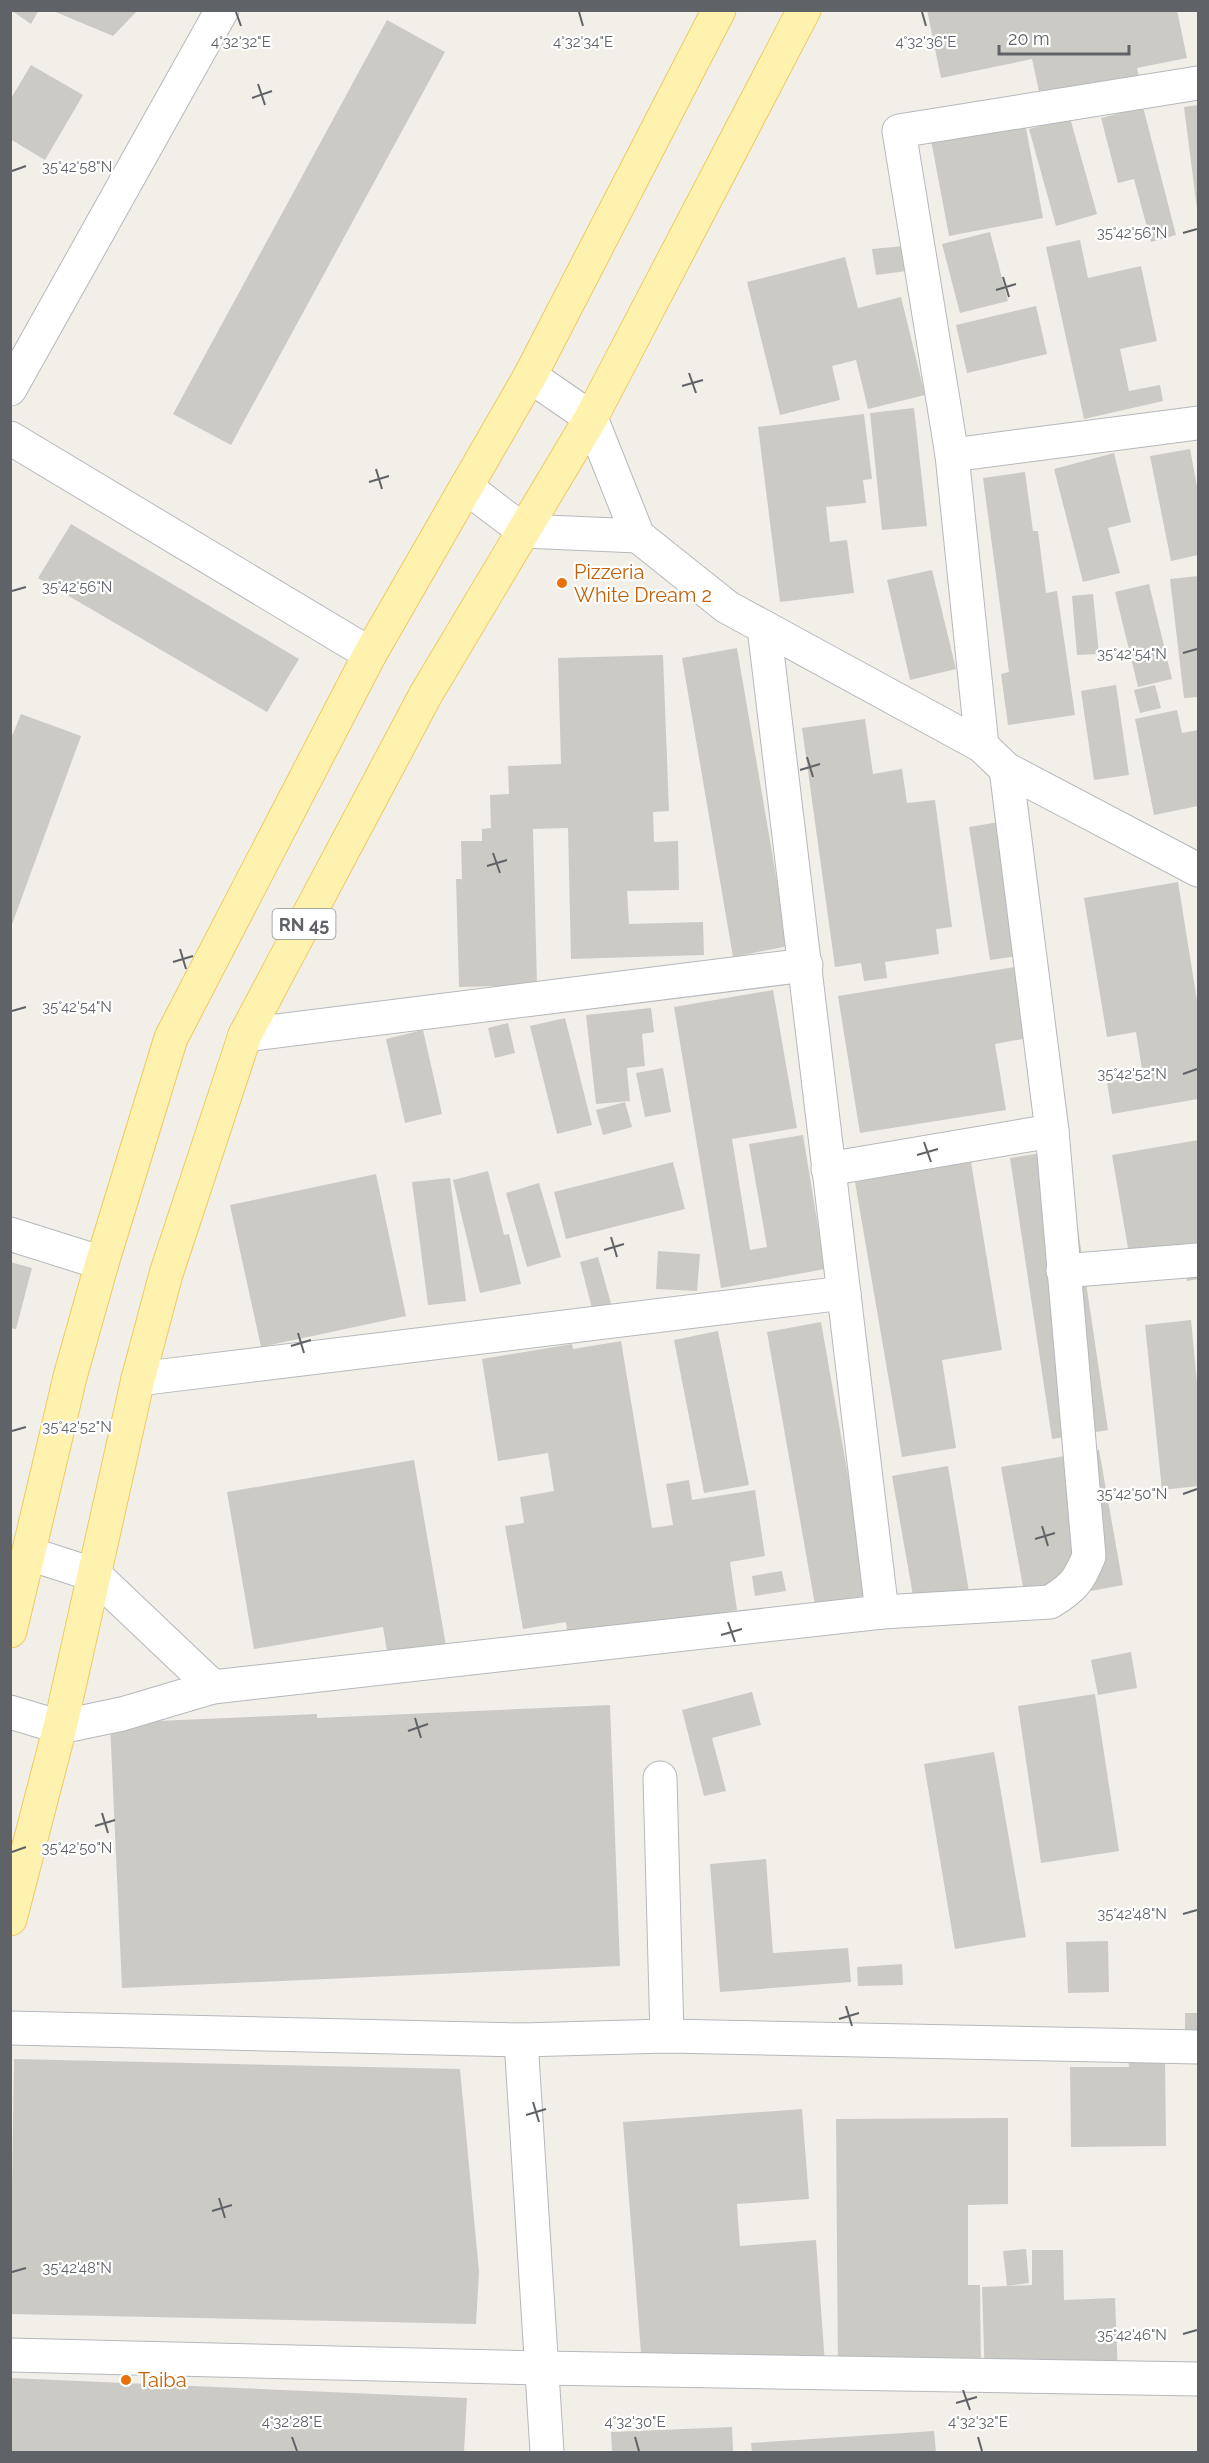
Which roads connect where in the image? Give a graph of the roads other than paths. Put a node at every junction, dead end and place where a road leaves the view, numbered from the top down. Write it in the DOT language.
graph roads {
  1 [pos="222,10"];
  2 [pos="719,10"];
  3 [pos="804,10"];
  4 [pos="1198,83"];
  5 [pos="530,376"];
  6 [pos="10,389"];
  7 [pos="591,418"];
  8 [pos="1198,423"];
  9 [pos="10,438"];
  10 [pos="952,455"];
  11 [pos="466,487"];
  12 [pos="524,531"];
  13 [pos="638,536"];
  14 [pos="764,627"];
  15 [pos="370,654"];
  16 [pos="982,746"];
  17 [pos="1006,769"];
  18 [pos="1198,870"];
  19 [pos="806,964"];
  20 [pos="245,1035"];
  21 [pos="1052,1131"];
  22 [pos="828,1169"];
  23 [pos="10,1234"];
  24 [pos="1198,1260"];
  25 [pos="102,1263"];
  26 [pos="1063,1271"];
  27 [pos="844,1293"];
  28 [pos="138,1379"];
  29 [pos="30,1554"];
  30 [pos="95,1575"];
  31 [pos="882,1612"];
  32 [pos="10,1631"];
  33 [pos="213,1687"];
  34 [pos="10,1712"];
  35 [pos="60,1727"];
  36 [pos="660,1778"];
  37 [pos="10,1919"];
  38 [pos="10,2028"];
  39 [pos="667,2036"];
  40 [pos="521,2040"];
  41 [pos="1198,2047"];
  42 [pos="10,2355"];
  43 [pos="541,2368"];
  44 [pos="1198,2379"];
  45 [pos="547,2452"];
  1 -- 6 [label="street"];
  2 -- 5 [label="main road"];
  3 -- 7 [label="main road, RN 45"];
  4 -- 10 [label="street"];
  5 -- 7 [label="street"];
  5 -- 11 [label="main road"];
  7 -- 12 [label="main road, RN 45"];
  7 -- 13 [label="street"];
  8 -- 10 [label="street"];
  9 -- 15 [label="street"];
  10 -- 16 [label="street"];
  11 -- 12 [label="street"];
  11 -- 15 [label="main road"];
  12 -- 13 [label="street"];
  12 -- 20 [label="main road, RN 45"];
  13 -- 14 [label="street"];
  14 -- 16 [label="street"];
  14 -- 19 [label="street"];
  15 -- 25 [label="main road"];
  16 -- 17 [label="street"];
  17 -- 18 [label="street"];
  17 -- 21 [label="street"];
  19 -- 20 [label="street"];
  19 -- 22 [label="street"];
  20 -- 28 [label="main road, RN 45"];
  21 -- 22 [label="street"];
  21 -- 26 [label="street"];
  22 -- 27 [label="street"];
  23 -- 25 [label="street"];
  24 -- 26 [label="street"];
  25 -- 29 [label="main road"];
  26 -- 31 [label="street"];
  27 -- 28 [label="street"];
  27 -- 31 [label="street"];
  28 -- 30 [label="main road, RN 45"];
  29 -- 30 [label="street"];
  29 -- 32 [label="main road"];
  30 -- 33 [label="street"];
  30 -- 35 [label="main road, RN 45"];
  31 -- 33 [label="street"];
  33 -- 35 [label="street"];
  34 -- 35 [label="street"];
  35 -- 37 [label="main road, RN 45"];
  36 -- 39 [label="street"];
  38 -- 40 [label="street"];
  39 -- 40 [label="street"];
  39 -- 41 [label="street"];
  40 -- 43 [label="street"];
  42 -- 43 [label="street"];
  43 -- 44 [label="street"];
  43 -- 45 [label="street"];
}
